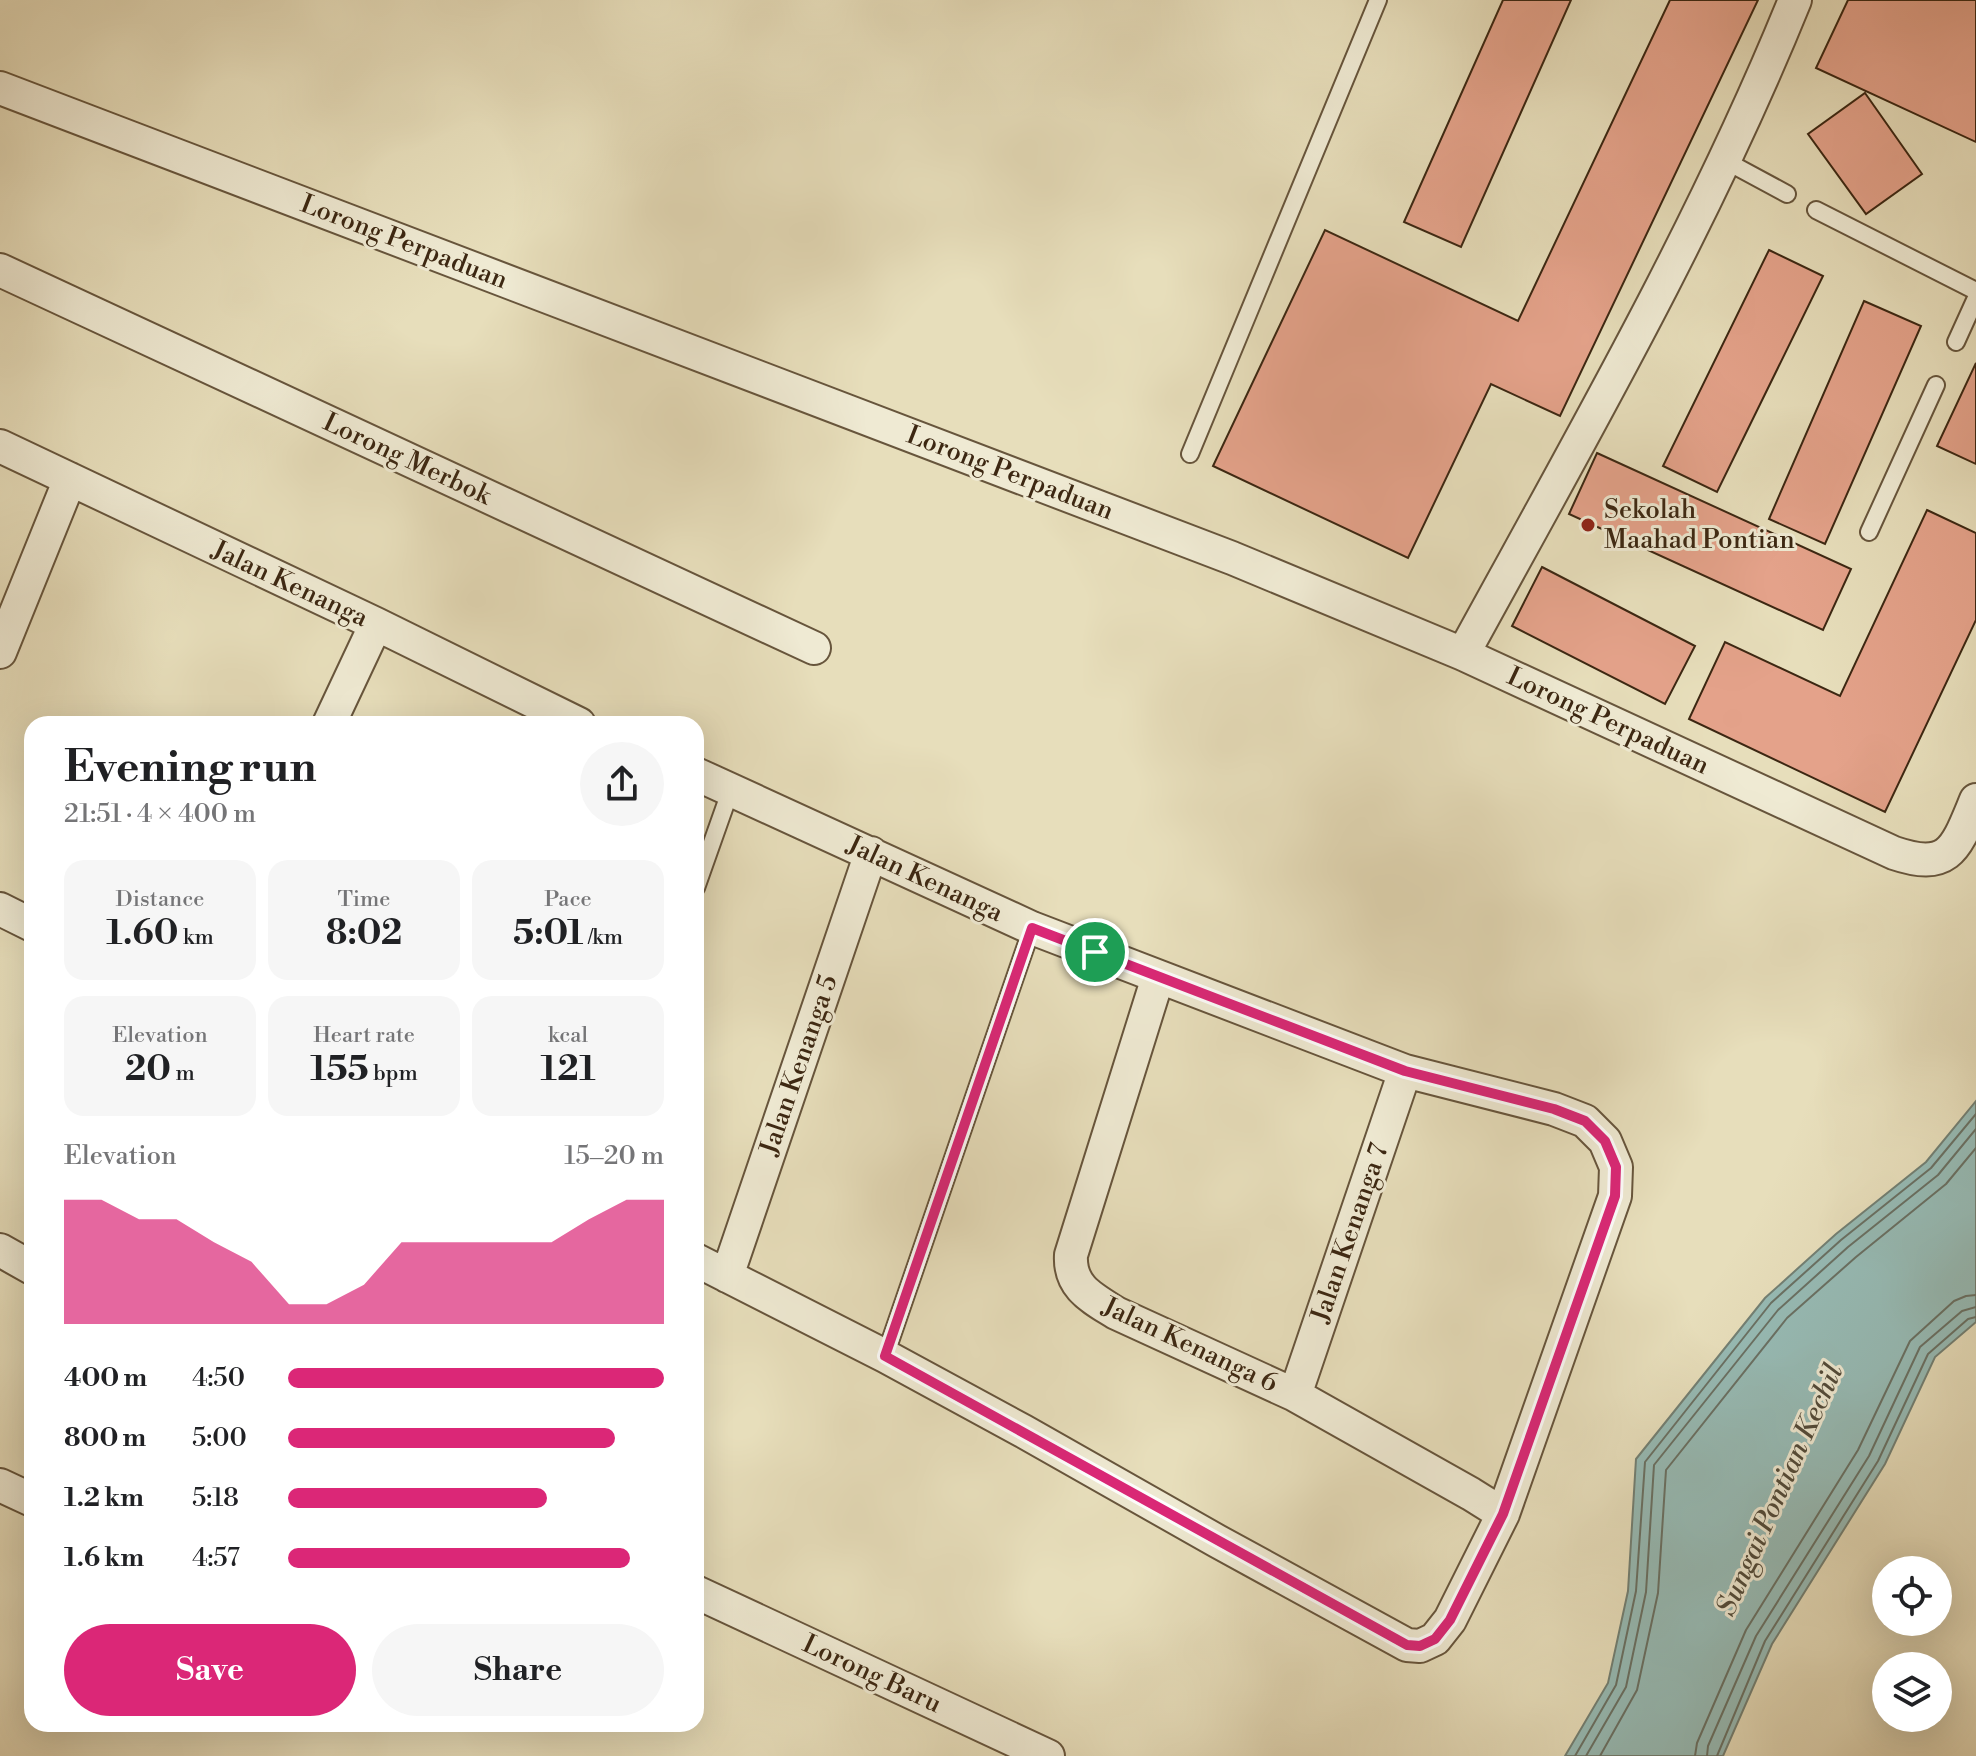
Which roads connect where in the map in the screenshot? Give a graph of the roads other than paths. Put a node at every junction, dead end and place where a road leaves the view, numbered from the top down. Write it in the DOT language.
graph roads {
  1 [pos="1378,0"];
  2 [pos="1795,0"];
  3 [pos="0,88"];
  4 [pos="1724,160"];
  5 [pos="1787,194"];
  6 [pos="1816,210"];
  7 [pos="0,270"];
  8 [pos="1976,291"];
  9 [pos="1976,298"];
  10 [pos="1956,342"];
  11 [pos="1936,385"];
  12 [pos="0,446"];
  13 [pos="1190,454"];
  14 [pos="70,479"];
  15 [pos="1869,532"];
  16 [pos="376,624"];
  17 [pos="814,648"];
  18 [pos="0,652"];
  19 [pos="1463,654"];
  20 [pos="333,716"];
  21 [pos="563,716"];
  22 [pos="704,777"];
  23 [pos="731,789"];
  24 [pos="1976,800"];
  25 [pos="871,853"];
  26 [pos="704,865"];
  27 [pos="0,909"];
  28 [pos="24,921"];
  29 [pos="1032,928"];
  30 [pos="1158,977"];
  31 [pos="1405,1071"];
  32 [pos="0,1250"];
  33 [pos="24,1264"];
  34 [pos="704,1264"];
  35 [pos="727,1276"];
  36 [pos="885,1356"];
  37 [pos="1295,1395"];
  38 [pos="0,1485"];
  39 [pos="24,1496"];
  40 [pos="1503,1514"];
  41 [pos="704,1596"];
  42 [pos="1048,1756"];
  1 -- 13 [label="lane"];
  2 -- 4 [label="street"];
  3 -- 19 [label="street, Lorong Perpaduan"];
  4 -- 5 [label="lane"];
  4 -- 19 [label="street"];
  6 -- 8 [label="lane"];
  7 -- 17 [label="street, Lorong Merbok"];
  9 -- 10 [label="lane"];
  11 -- 15 [label="lane"];
  12 -- 14 [label="street, Jalan Kenanga"];
  14 -- 16 [label="street, Jalan Kenanga"];
  14 -- 18 [label="street"];
  16 -- 20 [label="street"];
  16 -- 21 [label="street, Jalan Kenanga"];
  19 -- 24 [label="street, Lorong Perpaduan"];
  22 -- 23 [label="street, Jalan Kenanga"];
  23 -- 25 [label="street, Jalan Kenanga"];
  23 -- 26 [label="lane"];
  25 -- 29 [label="street, Jalan Kenanga"];
  25 -- 35 [label="street, Jalan Kenanga 5"];
  27 -- 28 [label="street"];
  29 -- 30 [label="street, Jalan Kenanga"];
  29 -- 36 [label="lane"];
  30 -- 31 [label="street, Jalan Kenanga"];
  30 -- 37 [label="street, Jalan Kenanga 6"];
  31 -- 37 [label="street, Jalan Kenanga 7"];
  31 -- 40 [label="street, Jalan Kenanga"];
  32 -- 33 [label="street"];
  34 -- 35 [label="street"];
  35 -- 36 [label="street"];
  36 -- 40 [label="street"];
  37 -- 40 [label="street, Jalan Kenanga 6"];
  38 -- 39 [label="street"];
  41 -- 42 [label="street, Lorong Baru"];
}
